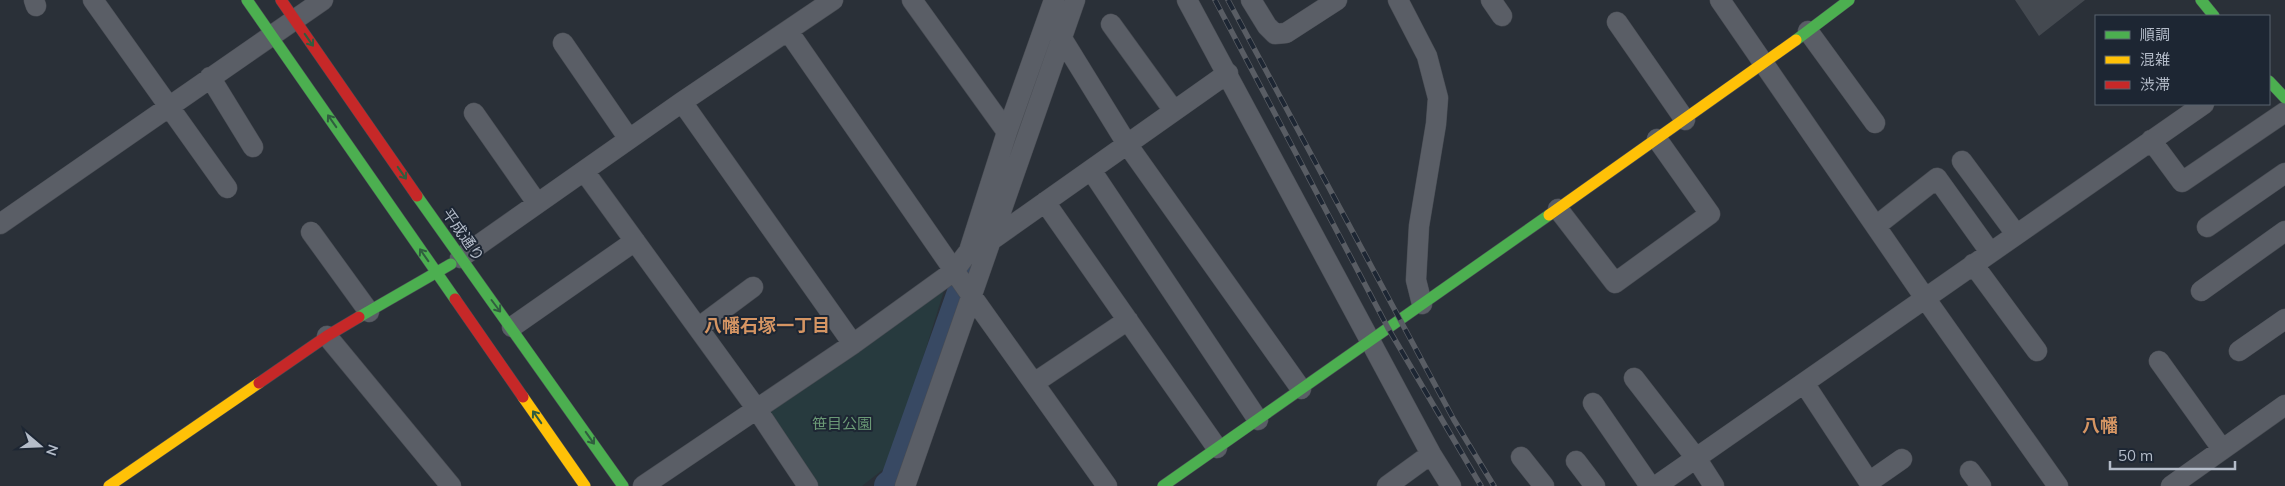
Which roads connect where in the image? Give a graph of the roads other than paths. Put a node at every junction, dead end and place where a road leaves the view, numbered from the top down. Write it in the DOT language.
graph roads {
  1 [pos="93,0"];
  2 [pos="247,0"];
  3 [pos="281,0"];
  4 [pos="323,0"];
  5 [pos="912,0"];
  6 [pos="1075,0"];
  7 [pos="1187,0"];
  8 [pos="1251,0"];
  9 [pos="1337,0"];
  10 [pos="1398,0"];
  11 [pos="1490,0"];
  12 [pos="1720,0"];
  13 [pos="1849,0"];
  14 [pos="2201,0"];
  15 [pos="828,1"];
  16 [pos="1047,5"];
  17 [pos="2213,15"];
  18 [pos="1502,16"];
  19 [pos="295,20"];
  20 [pos="1617,22"];
  21 [pos="1111,24"];
  22 [pos="788,31"];
  23 [pos="1808,31"];
  24 [pos="272,35"];
  25 [pos="1062,39"];
  26 [pos="562,43"];
  27 [pos="1765,63"];
  28 [pos="1228,73"];
  29 [pos="210,77"];
  30 [pos="2270,82"];
  31 [pos="2285,98"];
  32 [pos="682,102"];
  33 [pos="2203,105"];
  34 [pos="167,107"];
  35 [pos="1174,111"];
  36 [pos="2285,112"];
  37 [pos="474,113"];
  38 [pos="1684,120"];
  39 [pos="1875,123"];
  40 [pos="1007,132"];
  41 [pos="629,139"];
  42 [pos="1657,139"];
  43 [pos="2151,140"];
  44 [pos="1127,144"];
  45 [pos="253,147"];
  46 [pos="1962,161"];
  47 [pos="1091,170"];
  48 [pos="584,171"];
  49 [pos="2285,173"];
  50 [pos="227,188"];
  51 [pos="1045,202"];
  52 [pos="537,203"];
  53 [pos="1558,209"];
  54 [pos="0,224"];
  55 [pos="1876,226"];
  56 [pos="2207,226"];
  57 [pos="2285,231"];
  58 [pos="311,232"];
  59 [pos="2016,234"];
  60 [pos="993,239"];
  61 [pos="635,241"];
  62 [pos="1990,252"];
  63 [pos="460,258"];
  64 [pos="1973,264"];
  65 [pos="954,271"];
  66 [pos="436,273"];
  67 [pos="753,287"];
  68 [pos="2201,291"];
  69 [pos="971,295"];
  70 [pos="1925,298"];
  71 [pos="1422,304"];
  72 [pos="369,312"];
  73 [pos="1128,320"];
  74 [pos="2285,320"];
  75 [pos="512,327"];
  76 [pos="698,328"];
  77 [pos="326,336"];
  78 [pos="1372,340"];
  79 [pos="853,344"];
  80 [pos="2036,351"];
  81 [pos="2239,351"];
  82 [pos="2159,361"];
  83 [pos="1634,378"];
  84 [pos="1034,383"];
  85 [pos="1804,383"];
  86 [pos="1301,389"];
  87 [pos="1593,403"];
  88 [pos="2285,405"];
  89 [pos="756,408"];
  90 [pos="1258,420"];
  91 [pos="1217,448"];
  92 [pos="2222,449"];
  93 [pos="1431,454"];
  94 [pos="1521,457"];
  95 [pos="1696,458"];
  96 [pos="1902,459"];
  97 [pos="1576,461"];
  98 [pos="2181,483"];
  99 [pos="908,484"];
  100 [pos="1660,484"];
  101 [pos="109,486"];
  102 [pos="451,486"];
  103 [pos="585,486"];
  104 [pos="623,486"];
  105 [pos="643,486"];
  106 [pos="808,486"];
  107 [pos="1107,486"];
  108 [pos="1163,486"];
  109 [pos="1387,486"];
  110 [pos="1451,486"];
  111 [pos="1544,486"];
  112 [pos="1595,486"];
  113 [pos="1714,486"];
  114 [pos="2058,486"];
  1 -- 34 [label="street"];
  2 -- 24 [label="street"];
  3 -- 19 [label="street, 平成通り"];
  4 -- 19 [label="street"];
  5 -- 40 [label="street"];
  6 -- 25 [label="street"];
  7 -- 28 [label="street"];
  8 -- 9 [label="street"];
  10 -- 71 [label="street"];
  11 -- 18 [label="street"];
  12 -- 27 [label="street"];
  13 -- 23 [label="street"];
  14 -- 17 [label="street"];
  15 -- 22 [label="street"];
  16 -- 25 [label="street"];
  16 -- 40 [label="street"];
  19 -- 24 [label="street"];
  19 -- 63 [label="street, 平成通り, one-way"];
  20 -- 38 [label="street"];
  21 -- 35 [label="street"];
  22 -- 32 [label="street"];
  22 -- 65 [label="street"];
  23 -- 27 [label="street"];
  23 -- 39 [label="street"];
  24 -- 29 [label="street"];
  66 -- 24 [label="street, one-way"];
  25 -- 44 [label="street"];
  25 -- 60 [label="street"];
  26 -- 41 [label="street"];
  27 -- 38 [label="street"];
  27 -- 55 [label="street"];
  28 -- 35 [label="street"];
  28 -- 78 [label="street"];
  29 -- 34 [label="street"];
  29 -- 45 [label="street"];
  30 -- 31 [label="street"];
  32 -- 41 [label="street"];
  32 -- 79 [label="street"];
  33 -- 43 [label="street"];
  34 -- 50 [label="street"];
  34 -- 54 [label="street"];
  35 -- 44 [label="street"];
  36 -- 43 [label="street"];
  37 -- 52 [label="street"];
  38 -- 42 [label="street"];
  40 -- 65 [label="street"];
  41 -- 48 [label="street"];
  42 -- 53 [label="street"];
  42 -- 53 [label="street"];
  43 -- 59 [label="street"];
  44 -- 47 [label="street"];
  44 -- 86 [label="street"];
  46 -- 59 [label="street"];
  47 -- 51 [label="street"];
  47 -- 90 [label="street"];
  48 -- 52 [label="street"];
  48 -- 61 [label="street"];
  49 -- 56 [label="street"];
  51 -- 60 [label="street"];
  51 -- 73 [label="street"];
  52 -- 63 [label="street"];
  53 -- 71 [label="street"];
  55 -- 62 [label="street"];
  55 -- 70 [label="street"];
  57 -- 68 [label="street"];
  58 -- 72 [label="street"];
  59 -- 62 [label="street"];
  60 -- 69 [label="street"];
  61 -- 75 [label="street"];
  61 -- 76 [label="street"];
  62 -- 64 [label="street"];
  63 -- 66 [label="street"];
  63 -- 75 [label="street, 平成通り, one-way"];
  64 -- 70 [label="street"];
  64 -- 80 [label="street"];
  65 -- 69 [label="street"];
  65 -- 79 [label="street"];
  66 -- 72 [label="street"];
  103 -- 66 [label="street, one-way"];
  67 -- 76 [label="street"];
  69 -- 84 [label="street"];
  69 -- 99 [label="street"];
  70 -- 85 [label="street"];
  70 -- 114 [label="street"];
  71 -- 78 [label="street"];
  72 -- 77 [label="street"];
  73 -- 84 [label="street"];
  73 -- 91 [label="street"];
  74 -- 81 [label="street"];
  75 -- 104 [label="street, 平成通り, one-way"];
  76 -- 89 [label="street"];
  77 -- 101 [label="street"];
  77 -- 102 [label="street"];
  78 -- 86 [label="street"];
  78 -- 93 [label="street"];
  79 -- 89 [label="street"];
  82 -- 92 [label="street"];
  83 -- 95 [label="street"];
  84 -- 107 [label="street"];
  85 -- 95 [label="street"];
  85 -- 96 [label="street"];
  86 -- 90 [label="street"];
  87 -- 100 [label="street"];
  88 -- 92 [label="street"];
  89 -- 105 [label="street"];
  89 -- 106 [label="street"];
  90 -- 91 [label="street"];
  91 -- 108 [label="street"];
  92 -- 98 [label="street"];
  93 -- 109 [label="street"];
  93 -- 110 [label="street"];
  94 -- 111 [label="street"];
  95 -- 100 [label="street"];
  95 -- 113 [label="street"];
  97 -- 112 [label="street"];
}
